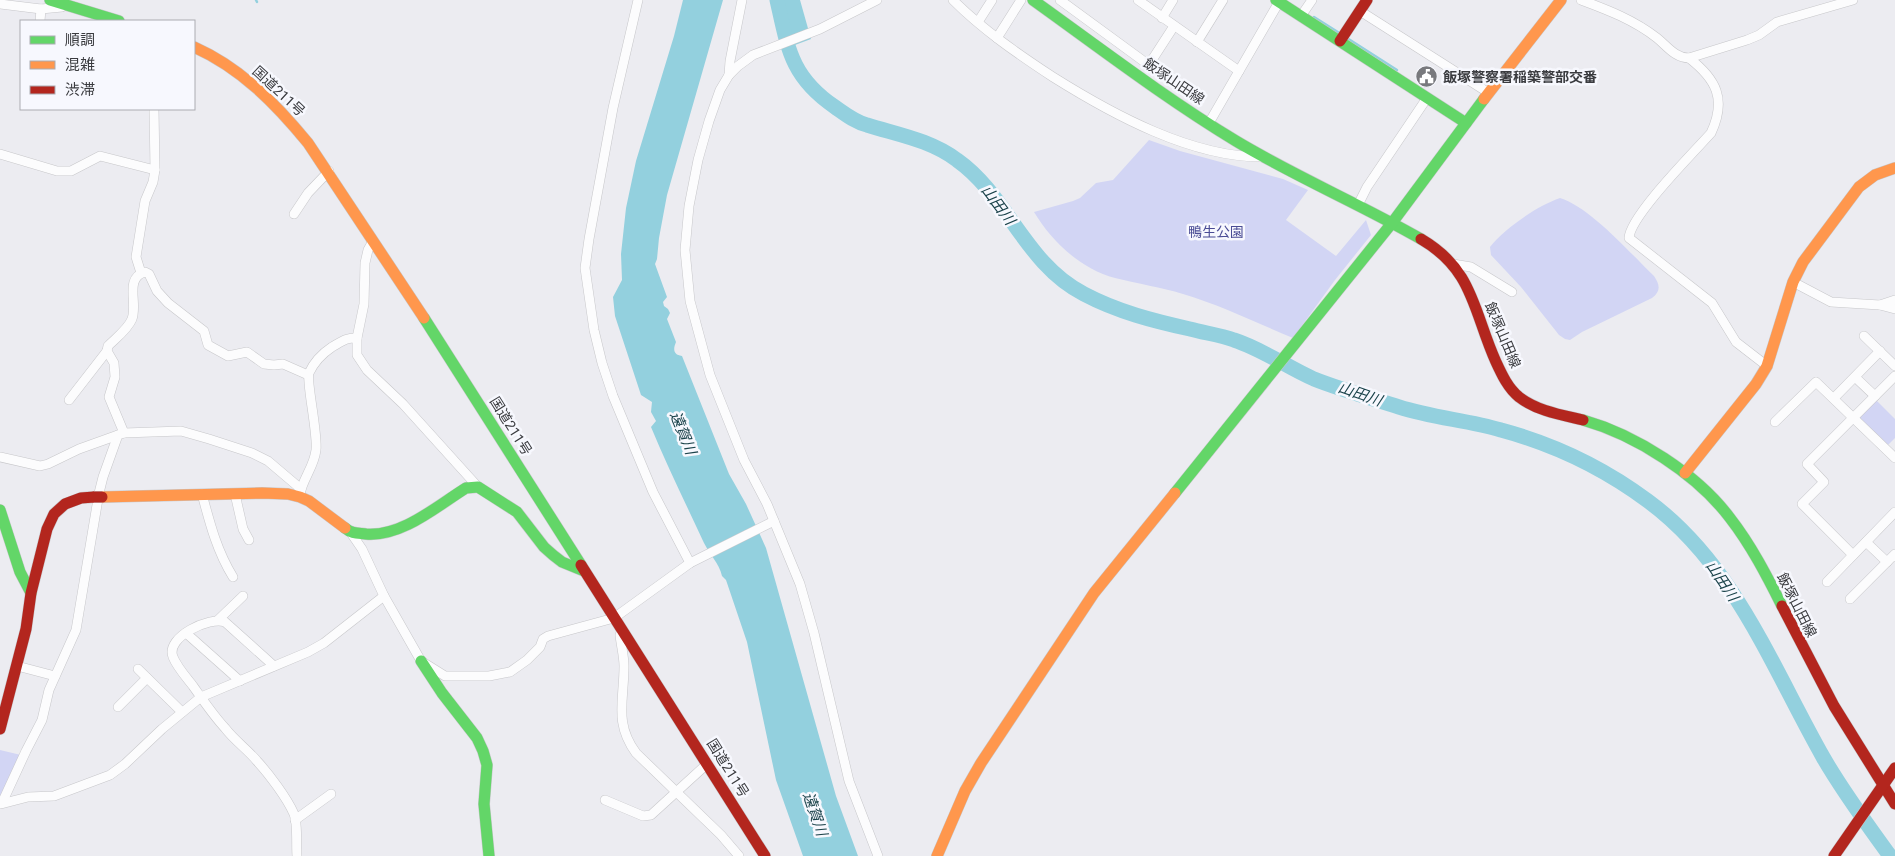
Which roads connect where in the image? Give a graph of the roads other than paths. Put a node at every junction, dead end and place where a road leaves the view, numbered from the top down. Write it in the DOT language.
graph roads {
  1 [pos="50,0"];
  2 [pos="638,0"];
  3 [pos="742,0"];
  4 [pos="877,0"];
  5 [pos="954,0"];
  6 [pos="992,0"];
  7 [pos="1021,0"];
  8 [pos="1033,0"];
  9 [pos="1060,0"];
  10 [pos="1138,0"];
  11 [pos="1173,0"];
  12 [pos="1223,0"];
  13 [pos="1312,0"];
  14 [pos="1367,0"];
  15 [pos="1561,0"];
  16 [pos="1581,0"];
  17 [pos="1853,0"];
  18 [pos="1278,1"];
  19 [pos="0,4"];
  20 [pos="68,6"];
  21 [pos="41,9"];
  22 [pos="1360,11"];
  23 [pos="1301,16"];
  24 [pos="1162,18"];
  25 [pos="40,20"];
  26 [pos="116,20"];
  27 [pos="978,22"];
  28 [pos="1174,26"];
  29 [pos="997,38"];
  30 [pos="1340,41"];
  31 [pos="1197,42"];
  32 [pos="195,48"];
  33 [pos="1688,58"];
  34 [pos="1239,71"];
  35 [pos="729,75"];
  36 [pos="1488,93"];
  37 [pos="1427,98"];
  38 [pos="154,110"];
  39 [pos="1209,123"];
  40 [pos="1466,123"];
  41 [pos="0,154"];
  42 [pos="1265,158"];
  43 [pos="1895,168"];
  44 [pos="155,170"];
  45 [pos="329,171"];
  46 [pos="1358,205"];
  47 [pos="294,214"];
  48 [pos="1392,224"];
  49 [pos="373,241"];
  50 [pos="1454,264"];
  51 [pos="141,273"];
  52 [pos="1793,282"];
  53 [pos="1512,292"];
  54 [pos="1895,300"];
  55 [pos="1880,305"];
  56 [pos="1895,309"];
  57 [pos="1864,336"];
  58 [pos="357,338"];
  59 [pos="106,351"];
  60 [pos="1880,351"];
  61 [pos="1767,366"];
  62 [pos="1895,366"];
  63 [pos="308,375"];
  64 [pos="1895,376"];
  65 [pos="1855,377"];
  66 [pos="1875,396"];
  67 [pos="1834,398"];
  68 [pos="70,400"];
  69 [pos="1854,417"];
  70 [pos="1775,422"];
  71 [pos="121,434"];
  72 [pos="0,457"];
  73 [pos="1895,458"];
  74 [pos="1685,473"];
  75 [pos="478,486"];
  76 [pos="300,493"];
  77 [pos="202,494"];
  78 [pos="235,494"];
  79 [pos="0,510"];
  80 [pos="1895,512"];
  81 [pos="772,522"];
  82 [pos="351,533"];
  83 [pos="249,540"];
  84 [pos="1866,542"];
  85 [pos="1895,554"];
  86 [pos="1854,555"];
  87 [pos="692,562"];
  88 [pos="1887,562"];
  89 [pos="584,571"];
  90 [pos="233,578"];
  91 [pos="1827,582"];
  92 [pos="31,593"];
  93 [pos="243,596"];
  94 [pos="384,596"];
  95 [pos="1850,599"];
  96 [pos="218,620"];
  97 [pos="616,621"];
  98 [pos="186,632"];
  99 [pos="421,661"];
  100 [pos="17,666"];
  101 [pos="274,666"];
  102 [pos="138,669"];
  103 [pos="55,676"];
  104 [pos="148,678"];
  105 [pos="240,681"];
  106 [pos="201,697"];
  107 [pos="118,707"];
  108 [pos="182,712"];
  109 [pos="0,729"];
  110 [pos="707,764"];
  111 [pos="1895,768"];
  112 [pos="1880,788"];
  113 [pos="676,791"];
  114 [pos="332,794"];
  115 [pos="605,800"];
  116 [pos="1,804"];
  117 [pos="1895,804"];
  118 [pos="295,820"];
  119 [pos="296,856"];
  120 [pos="489,856"];
  121 [pos="739,856"];
  122 [pos="765,856"];
  123 [pos="878,856"];
  124 [pos="937,856"];
  125 [pos="1834,856"];
  1 -- 20 [label="main road"];
  2 -- 87 [label="street"];
  3 -- 35 [label="street"];
  4 -- 35 [label="street"];
  5 -- 27 [label="street"];
  6 -- 27 [label="street"];
  7 -- 29 [label="street"];
  8 -- 39 [label="main road, 飯塚山田線"];
  9 -- 28 [label="street"];
  10 -- 24 [label="street"];
  11 -- 24 [label="street"];
  12 -- 31 [label="street"];
  13 -- 23 [label="street"];
  14 -- 22 [label="main road"];
  15 -- 36 [label="main road"];
  16 -- 33 [label="street"];
  17 -- 33 [label="street"];
  18 -- 23 [label="main road"];
  18 -- 34 [label="street"];
  19 -- 21 [label="street"];
  20 -- 21 [label="street"];
  20 -- 26 [label="main road"];
  21 -- 25 [label="street"];
  22 -- 30 [label="main road"];
  22 -- 36 [label="street"];
  23 -- 30 [label="main road"];
  24 -- 28 [label="street"];
  27 -- 29 [label="street"];
  28 -- 31 [label="street"];
  29 -- 42 [label="street"];
  30 -- 37 [label="main road"];
  31 -- 34 [label="street"];
  32 -- 45 [label="main road, 国道211号"];
  33 -- 61 [label="street"];
  34 -- 39 [label="street"];
  35 -- 81 [label="street"];
  36 -- 40 [label="main road"];
  37 -- 40 [label="main road"];
  37 -- 46 [label="street"];
  38 -- 44 [label="street"];
  39 -- 42 [label="main road, 飯塚山田線"];
  40 -- 48 [label="main road"];
  41 -- 44 [label="street"];
  42 -- 46 [label="main road, 飯塚山田線"];
  43 -- 52 [label="main road"];
  44 -- 51 [label="street"];
  45 -- 47 [label="street"];
  45 -- 49 [label="main road, 国道211号"];
  46 -- 48 [label="main road, 飯塚山田線"];
  48 -- 50 [label="main road, 飯塚山田線"];
  48 -- 124 [label="main road"];
  49 -- 58 [label="street"];
  49 -- 89 [label="main road, 国道211号"];
  50 -- 53 [label="street"];
  50 -- 74 [label="main road, 飯塚山田線"];
  51 -- 59 [label="street"];
  51 -- 63 [label="street"];
  52 -- 55 [label="street"];
  52 -- 61 [label="main road"];
  54 -- 55 [label="street"];
  55 -- 56 [label="street"];
  57 -- 60 [label="street"];
  58 -- 63 [label="street"];
  58 -- 75 [label="street"];
  59 -- 68 [label="street"];
  59 -- 71 [label="street"];
  60 -- 62 [label="street"];
  60 -- 65 [label="street"];
  61 -- 74 [label="main road"];
  63 -- 76 [label="street"];
  64 -- 66 [label="street"];
  65 -- 66 [label="street"];
  65 -- 67 [label="street"];
  66 -- 69 [label="street"];
  67 -- 69 [label="street"];
  67 -- 70 [label="street"];
  69 -- 73 [label="street"];
  69 -- 86 [label="street"];
  71 -- 72 [label="street"];
  71 -- 76 [label="street"];
  71 -- 103 [label="street"];
  74 -- 112 [label="main road, 飯塚山田線"];
  75 -- 82 [label="main road"];
  75 -- 89 [label="main road"];
  76 -- 78 [label="main road"];
  76 -- 82 [label="main road"];
  77 -- 78 [label="main road"];
  77 -- 90 [label="street"];
  77 -- 92 [label="main road"];
  78 -- 83 [label="street"];
  79 -- 92 [label="main road"];
  80 -- 84 [label="street"];
  81 -- 87 [label="street"];
  81 -- 123 [label="street"];
  82 -- 94 [label="street"];
  84 -- 86 [label="street"];
  84 -- 88 [label="street"];
  85 -- 88 [label="street"];
  86 -- 91 [label="street"];
  87 -- 97 [label="street"];
  88 -- 95 [label="street"];
  89 -- 97 [label="main road, 国道211号"];
  92 -- 100 [label="main road"];
  93 -- 96 [label="street"];
  94 -- 99 [label="street"];
  94 -- 101 [label="street"];
  96 -- 98 [label="street"];
  96 -- 101 [label="street"];
  97 -- 99 [label="street"];
  97 -- 110 [label="main road, 国道211号"];
  97 -- 113 [label="street"];
  98 -- 105 [label="street"];
  98 -- 106 [label="street"];
  99 -- 120 [label="main road"];
  100 -- 103 [label="street"];
  100 -- 109 [label="main road"];
  101 -- 105 [label="street"];
  102 -- 104 [label="street"];
  103 -- 116 [label="street"];
  104 -- 107 [label="street"];
  104 -- 108 [label="street"];
  105 -- 106 [label="street"];
  106 -- 108 [label="street"];
  106 -- 118 [label="street"];
  108 -- 116 [label="street"];
  110 -- 113 [label="street"];
  110 -- 122 [label="main road, 国道211号"];
  111 -- 112 [label="main road"];
  112 -- 117 [label="main road, 飯塚山田線"];
  112 -- 125 [label="main road"];
  113 -- 115 [label="street"];
  113 -- 121 [label="street"];
  114 -- 118 [label="street"];
  118 -- 119 [label="street"];
}
